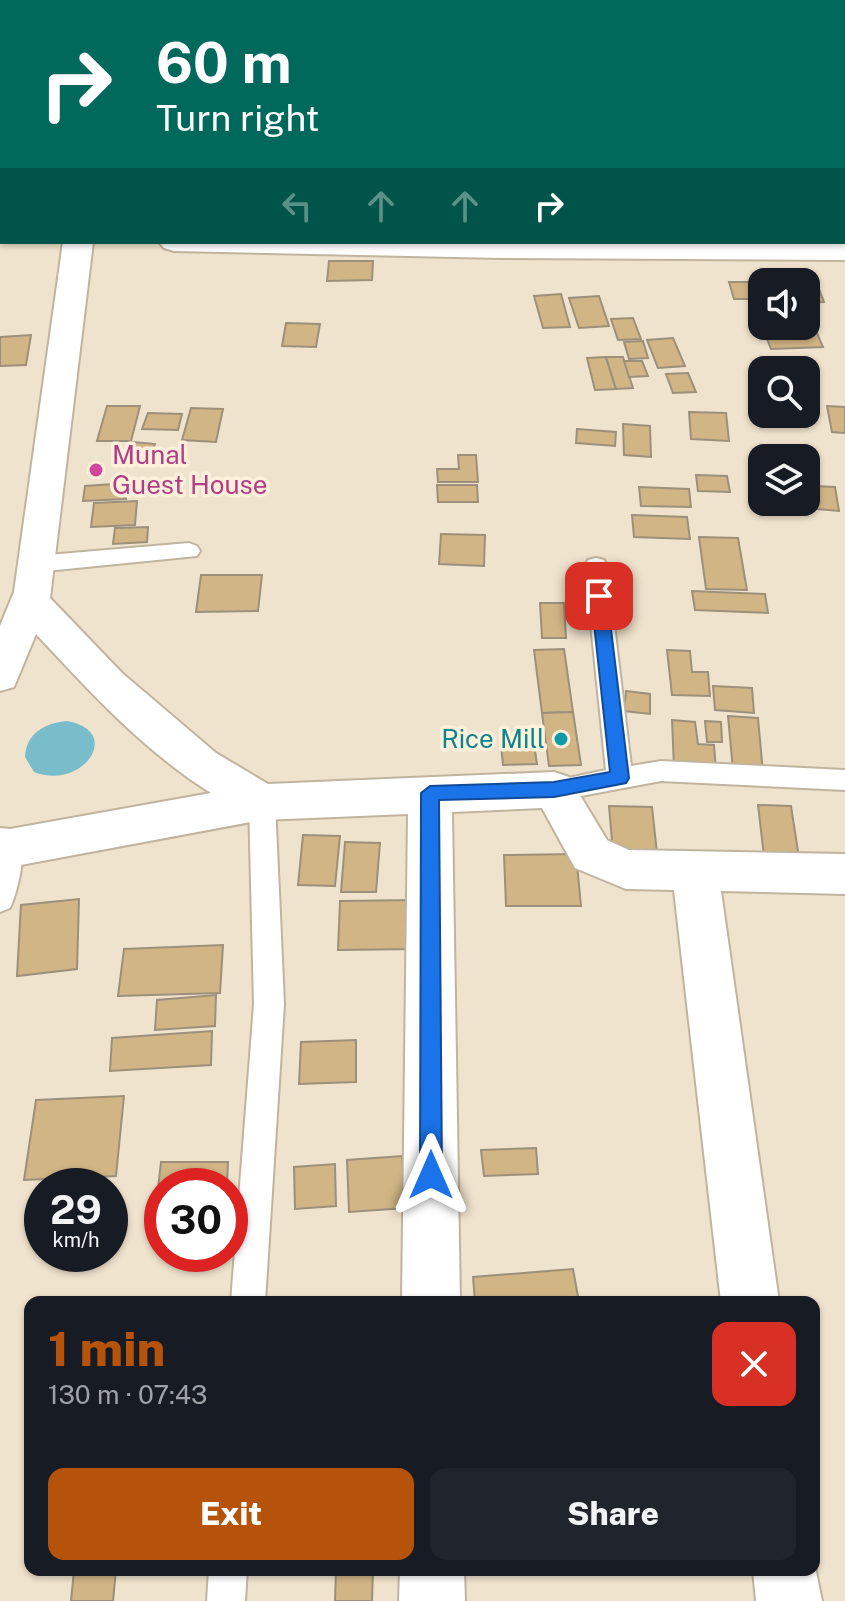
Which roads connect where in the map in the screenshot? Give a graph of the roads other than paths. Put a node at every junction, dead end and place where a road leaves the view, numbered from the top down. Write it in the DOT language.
graph roads {
  1 [pos="78,244"];
  2 [pos="407,244"];
  3 [pos="757,247"];
  4 [pos="845,251"];
  5 [pos="189,551"];
  6 [pos="596,566"];
  7 [pos="25,588"];
  8 [pos="0,676"];
  9 [pos="620,778"];
  10 [pos="845,780"];
  11 [pos="554,790"];
  12 [pos="430,793"];
  13 [pos="262,802"];
  14 [pos="5,848"];
  15 [pos="695,870"];
  16 [pos="845,874"];
  17 [pos="0,900"];
  18 [pos="248,1296"];
  19 [pos="431,1296"];
  20 [pos="749,1296"];
  21 [pos="228,1576"];
  22 [pos="432,1576"];
  23 [pos="786,1576"];
  24 [pos="226,1601"];
  25 [pos="432,1601"];
  26 [pos="789,1601"];
  1 -- 7 [label="street"];
  2 -- 3 [label="street"];
  3 -- 4 [label="street"];
  5 -- 7 [label="lane"];
  6 -- 9 [label="lane"];
  7 -- 8 [label="street"];
  7 -- 13 [label="street"];
  9 -- 10 [label="lane"];
  9 -- 11 [label="lane"];
  11 -- 12 [label="street"];
  11 -- 15 [label="street"];
  12 -- 13 [label="street"];
  12 -- 19 [label="street"];
  13 -- 14 [label="street"];
  13 -- 18 [label="lane"];
  14 -- 17 [label="lane"];
  15 -- 16 [label="street"];
  15 -- 20 [label="street"];
  21 -- 24 [label="lane"];
  22 -- 25 [label="street"];
  23 -- 26 [label="street"];
}
